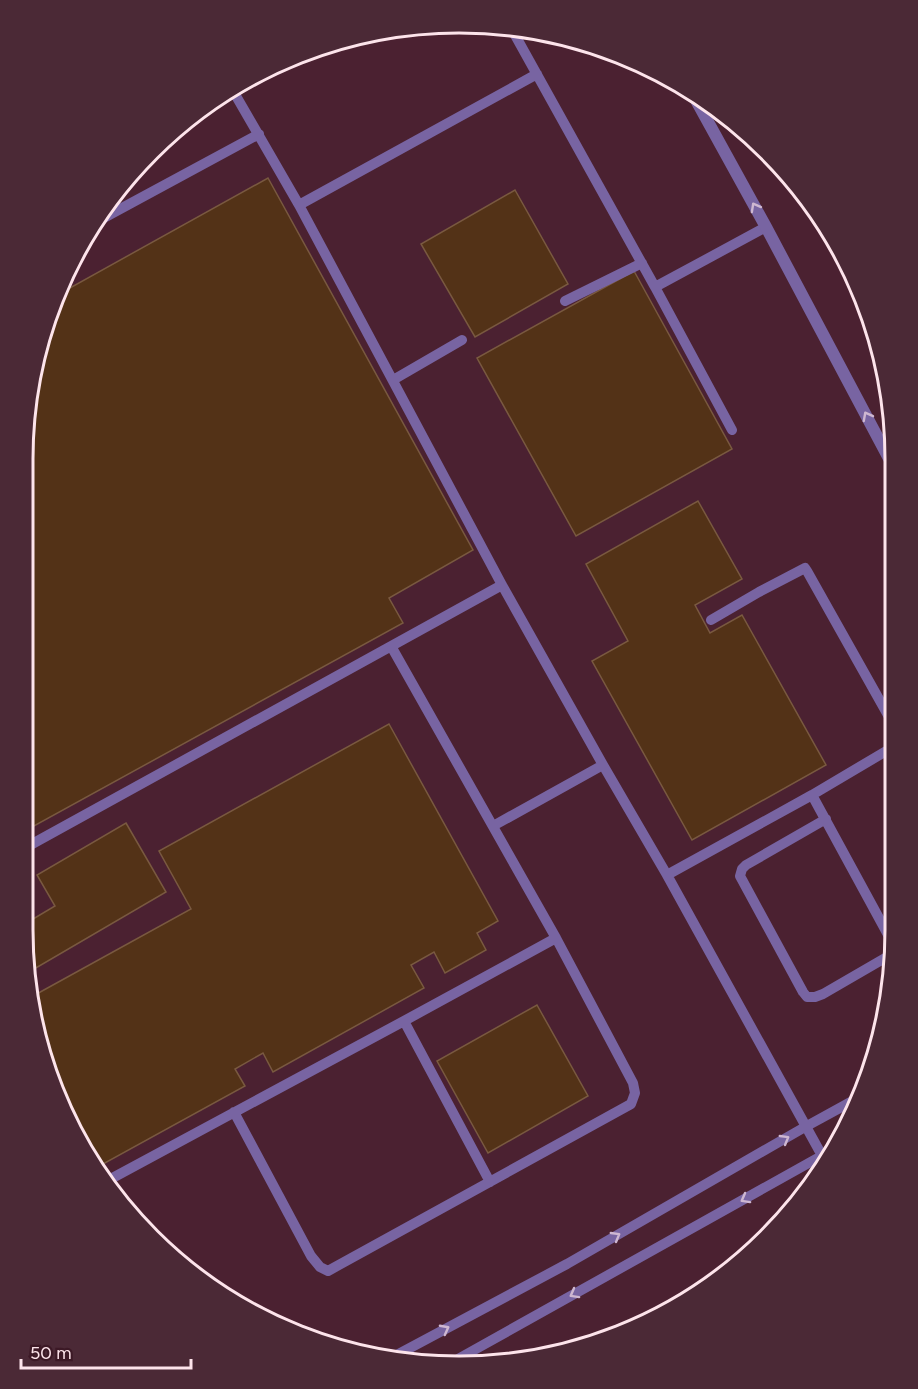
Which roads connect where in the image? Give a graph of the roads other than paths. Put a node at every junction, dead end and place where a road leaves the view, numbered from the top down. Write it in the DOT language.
graph roads {
  1 [pos="516,37"];
  2 [pos="537,74"];
  3 [pos="236,96"];
  4 [pos="701,108"];
  5 [pos="259,134"];
  6 [pos="299,205"];
  7 [pos="112,213"];
  8 [pos="766,226"];
  9 [pos="642,263"];
  10 [pos="655,287"];
  11 [pos="565,301"];
  12 [pos="462,340"];
  13 [pos="393,380"];
  14 [pos="732,430"];
  15 [pos="885,450"];
  16 [pos="502,585"];
  17 [pos="711,620"];
  18 [pos="391,646"];
  19 [pos="885,710"];
  20 [pos="885,752"];
  21 [pos="603,765"];
  22 [pos="812,795"];
  23 [pos="826,819"];
  24 [pos="493,826"];
  25 [pos="33,843"];
  26 [pos="667,875"];
  27 [pos="885,929"];
  28 [pos="556,938"];
  29 [pos="884,959"];
  30 [pos="404,1021"];
  31 [pos="848,1103"];
  32 [pos="234,1112"];
  33 [pos="805,1127"];
  34 [pos="823,1151"];
  35 [pos="816,1162"];
  36 [pos="113,1178"];
  37 [pos="490,1182"];
  38 [pos="402,1352"];
  39 [pos="463,1356"];
  1 -- 2 [label="lane"];
  2 -- 6 [label="lane"];
  2 -- 9 [label="lane"];
  3 -- 5 [label="lane"];
  8 -- 4 [label="street, one-way"];
  5 -- 6 [label="lane"];
  5 -- 7 [label="lane"];
  6 -- 13 [label="lane"];
  8 -- 10 [label="lane"];
  15 -- 8 [label="street, one-way"];
  9 -- 10 [label="lane"];
  9 -- 11 [label="lane"];
  10 -- 14 [label="lane"];
  12 -- 13 [label="lane"];
  13 -- 16 [label="lane"];
  16 -- 18 [label="lane"];
  16 -- 21 [label="lane"];
  17 -- 19 [label="lane"];
  18 -- 24 [label="lane"];
  18 -- 25 [label="lane"];
  20 -- 22 [label="lane"];
  21 -- 24 [label="lane"];
  21 -- 26 [label="lane"];
  22 -- 23 [label="lane"];
  22 -- 26 [label="lane"];
  23 -- 27 [label="lane"];
  23 -- 29 [label="lane"];
  24 -- 28 [label="lane"];
  26 -- 33 [label="lane"];
  28 -- 30 [label="lane"];
  28 -- 37 [label="lane"];
  30 -- 32 [label="lane"];
  30 -- 37 [label="lane"];
  31 -- 33 [label="lane"];
  32 -- 36 [label="lane"];
  32 -- 37 [label="lane"];
  33 -- 34 [label="lane"];
  38 -- 33 [label="lane, one-way"];
  35 -- 39 [label="lane, one-way"];
}
